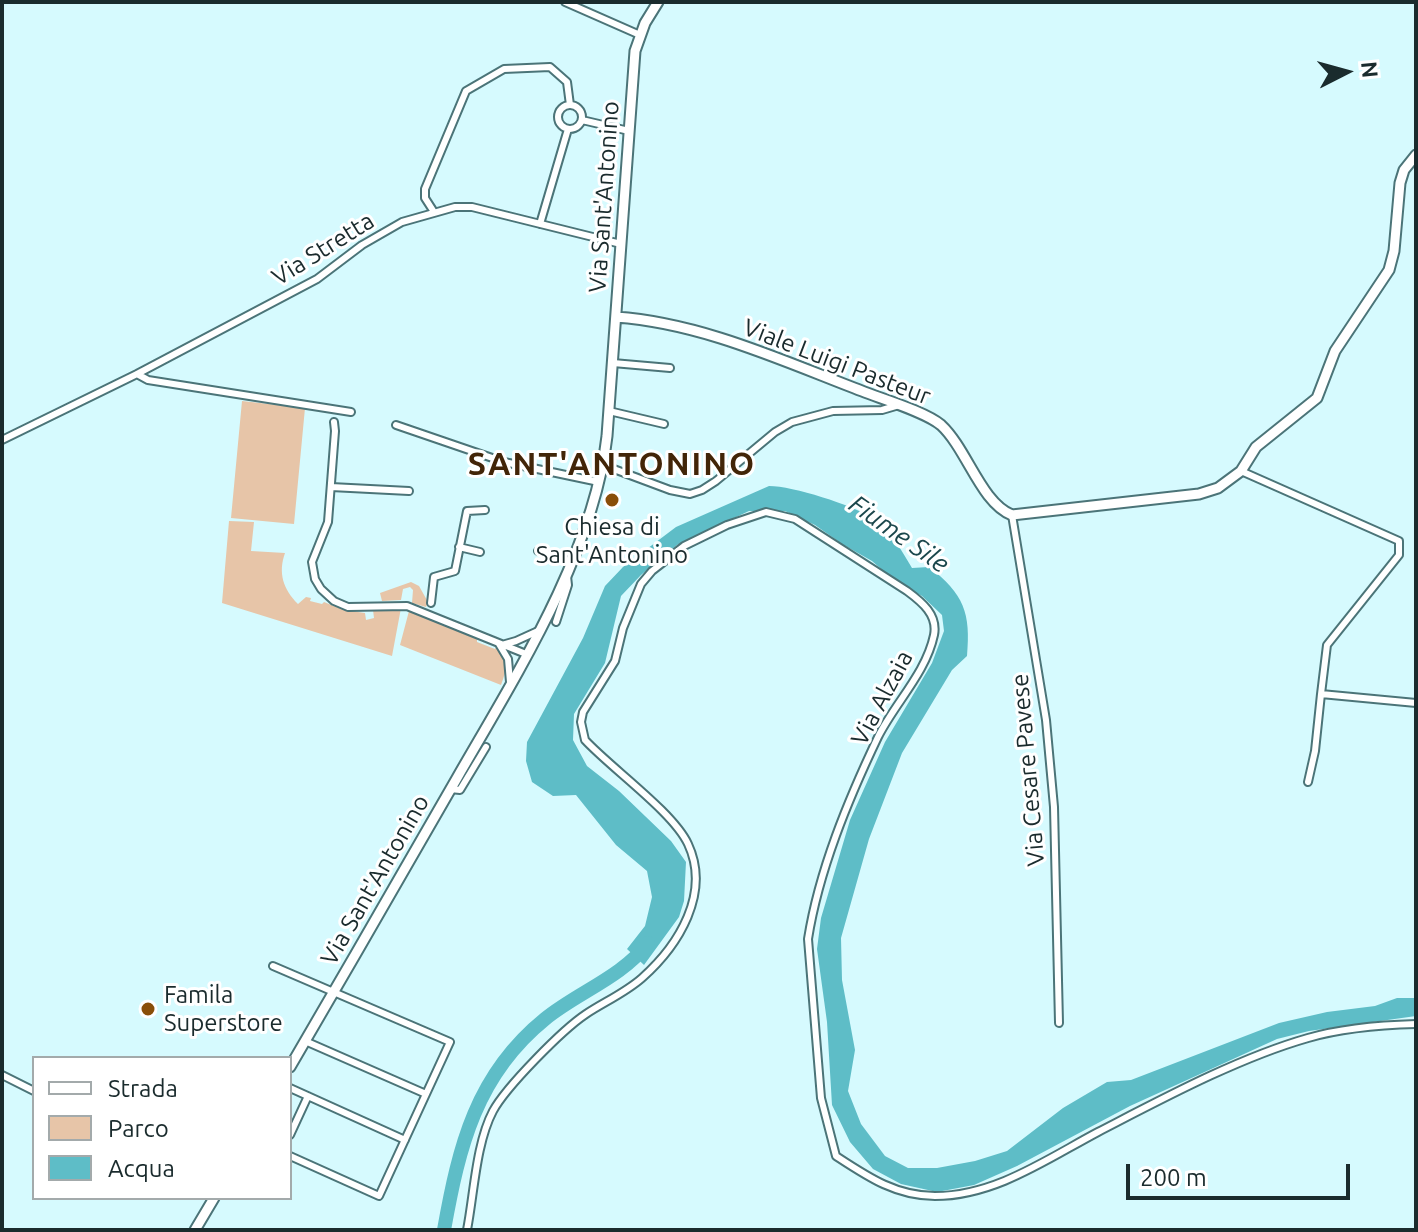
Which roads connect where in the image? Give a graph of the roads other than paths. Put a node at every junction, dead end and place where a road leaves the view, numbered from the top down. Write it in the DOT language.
graph roads {
  1 [pos="565,2"];
  2 [pos="658,2"];
  3 [pos="575,4"];
  4 [pos="640,35"];
  5 [pos="570,105"];
  6 [pos="582,120"];
  7 [pos="568,129"];
  8 [pos="629,131"];
  9 [pos="1416,155"];
  10 [pos="434,212"];
  11 [pos="540,224"];
  12 [pos="621,244"];
  13 [pos="616,317"];
  14 [pos="613,363"];
  15 [pos="670,368"];
  16 [pos="137,374"];
  17 [pos="899,405"];
  18 [pos="609,411"];
  19 [pos="351,412"];
  20 [pos="334,422"];
  21 [pos="664,424"];
  22 [pos="396,425"];
  23 [pos="2,440"];
  24 [pos="603,465"];
  25 [pos="1241,471"];
  26 [pos="599,482"];
  27 [pos="331,487"];
  28 [pos="409,491"];
  29 [pos="485,510"];
  30 [pos="1012,515"];
  31 [pos="459,547"];
  32 [pos="538,551"];
  33 [pos="480,552"];
  34 [pos="573,562"];
  35 [pos="567,576"];
  36 [pos="431,603"];
  37 [pos="556,622"];
  38 [pos="538,631"];
  39 [pos="500,644"];
  40 [pos="526,654"];
  41 [pos="510,683"];
  42 [pos="1321,694"];
  43 [pos="1416,703"];
  44 [pos="486,747"];
  45 [pos="1308,782"];
  46 [pos="450,789"];
  47 [pos="273,966"];
  48 [pos="335,990"];
  49 [pos="1059,1023"];
  50 [pos="1416,1024"];
  51 [pos="305,1041"];
  52 [pos="292,1064"];
  53 [pos="2,1075"];
  54 [pos="292,1089"];
  55 [pos="32,1090"];
  56 [pos="426,1094"];
  57 [pos="308,1096"];
  58 [pos="292,1131"];
  59 [pos="405,1140"];
  60 [pos="292,1157"];
  61 [pos="213,1200"];
  62 [pos="195,1230"];
  63 [pos="467,1230"];
  1 -- 3 [label="street"];
  2 -- 4 [label="main road, Via Sant'Antonino"];
  3 -- 4 [label="street"];
  4 -- 8 [label="main road, Via Sant'Antonino"];
  5 -- 6 [label="street"];
  5 -- 7 [label="street"];
  5 -- 10 [label="street"];
  6 -- 7 [label="street"];
  6 -- 8 [label="street"];
  7 -- 11 [label="street"];
  8 -- 12 [label="main road, Via Sant'Antonino"];
  9 -- 25 [label="main road"];
  10 -- 11 [label="street, Via Stretta"];
  10 -- 16 [label="street, Via Stretta"];
  11 -- 12 [label="street, Via Stretta"];
  12 -- 13 [label="main road, Via Sant'Antonino"];
  13 -- 14 [label="main road, Via Sant'Antonino"];
  13 -- 17 [label="main road, Viale Luigi Pasteur"];
  14 -- 15 [label="street"];
  14 -- 18 [label="main road, Via Sant'Antonino"];
  16 -- 19 [label="street"];
  16 -- 23 [label="street, Via Stretta"];
  17 -- 24 [label="street"];
  17 -- 30 [label="main road, Viale Luigi Pasteur"];
  18 -- 21 [label="street"];
  18 -- 24 [label="main road, Via Sant'Antonino"];
  20 -- 27 [label="street"];
  22 -- 26 [label="street"];
  24 -- 26 [label="main road, Via Sant'Antonino"];
  25 -- 30 [label="main road"];
  25 -- 42 [label="street"];
  26 -- 34 [label="main road, Via Sant'Antonino"];
  27 -- 28 [label="street"];
  27 -- 39 [label="street"];
  29 -- 31 [label="street"];
  30 -- 49 [label="street, Via Cesare Pavese"];
  31 -- 33 [label="street"];
  31 -- 36 [label="street"];
  32 -- 34 [label="street"];
  34 -- 35 [label="main road, Via Sant'Antonino"];
  35 -- 37 [label="street, Via Sant'Antonino"];
  35 -- 38 [label="main road, Via Sant'Antonino"];
  38 -- 39 [label="street"];
  38 -- 40 [label="main road, Via Sant'Antonino"];
  39 -- 40 [label="street"];
  39 -- 41 [label="street"];
  40 -- 41 [label="main road, Via Sant'Antonino"];
  41 -- 46 [label="main road, Via Sant'Antonino"];
  42 -- 43 [label="street"];
  42 -- 45 [label="street"];
  44 -- 46 [label="street, Via Sant'Antonino"];
  46 -- 48 [label="main road, Via Sant'Antonino"];
  47 -- 48 [label="street, Via Sant'Antonino"];
  48 -- 51 [label="main road, Via Sant'Antonino"];
  48 -- 56 [label="street"];
  50 -- 63 [label="street, Via Alzaia"];
  51 -- 52 [label="main road, Via Sant'Antonino"];
  51 -- 56 [label="street"];
  53 -- 55 [label="street"];
  54 -- 57 [label="street"];
  56 -- 59 [label="street"];
  57 -- 58 [label="street"];
  57 -- 59 [label="street"];
  59 -- 60 [label="street"];
  61 -- 62 [label="main road"];
}
